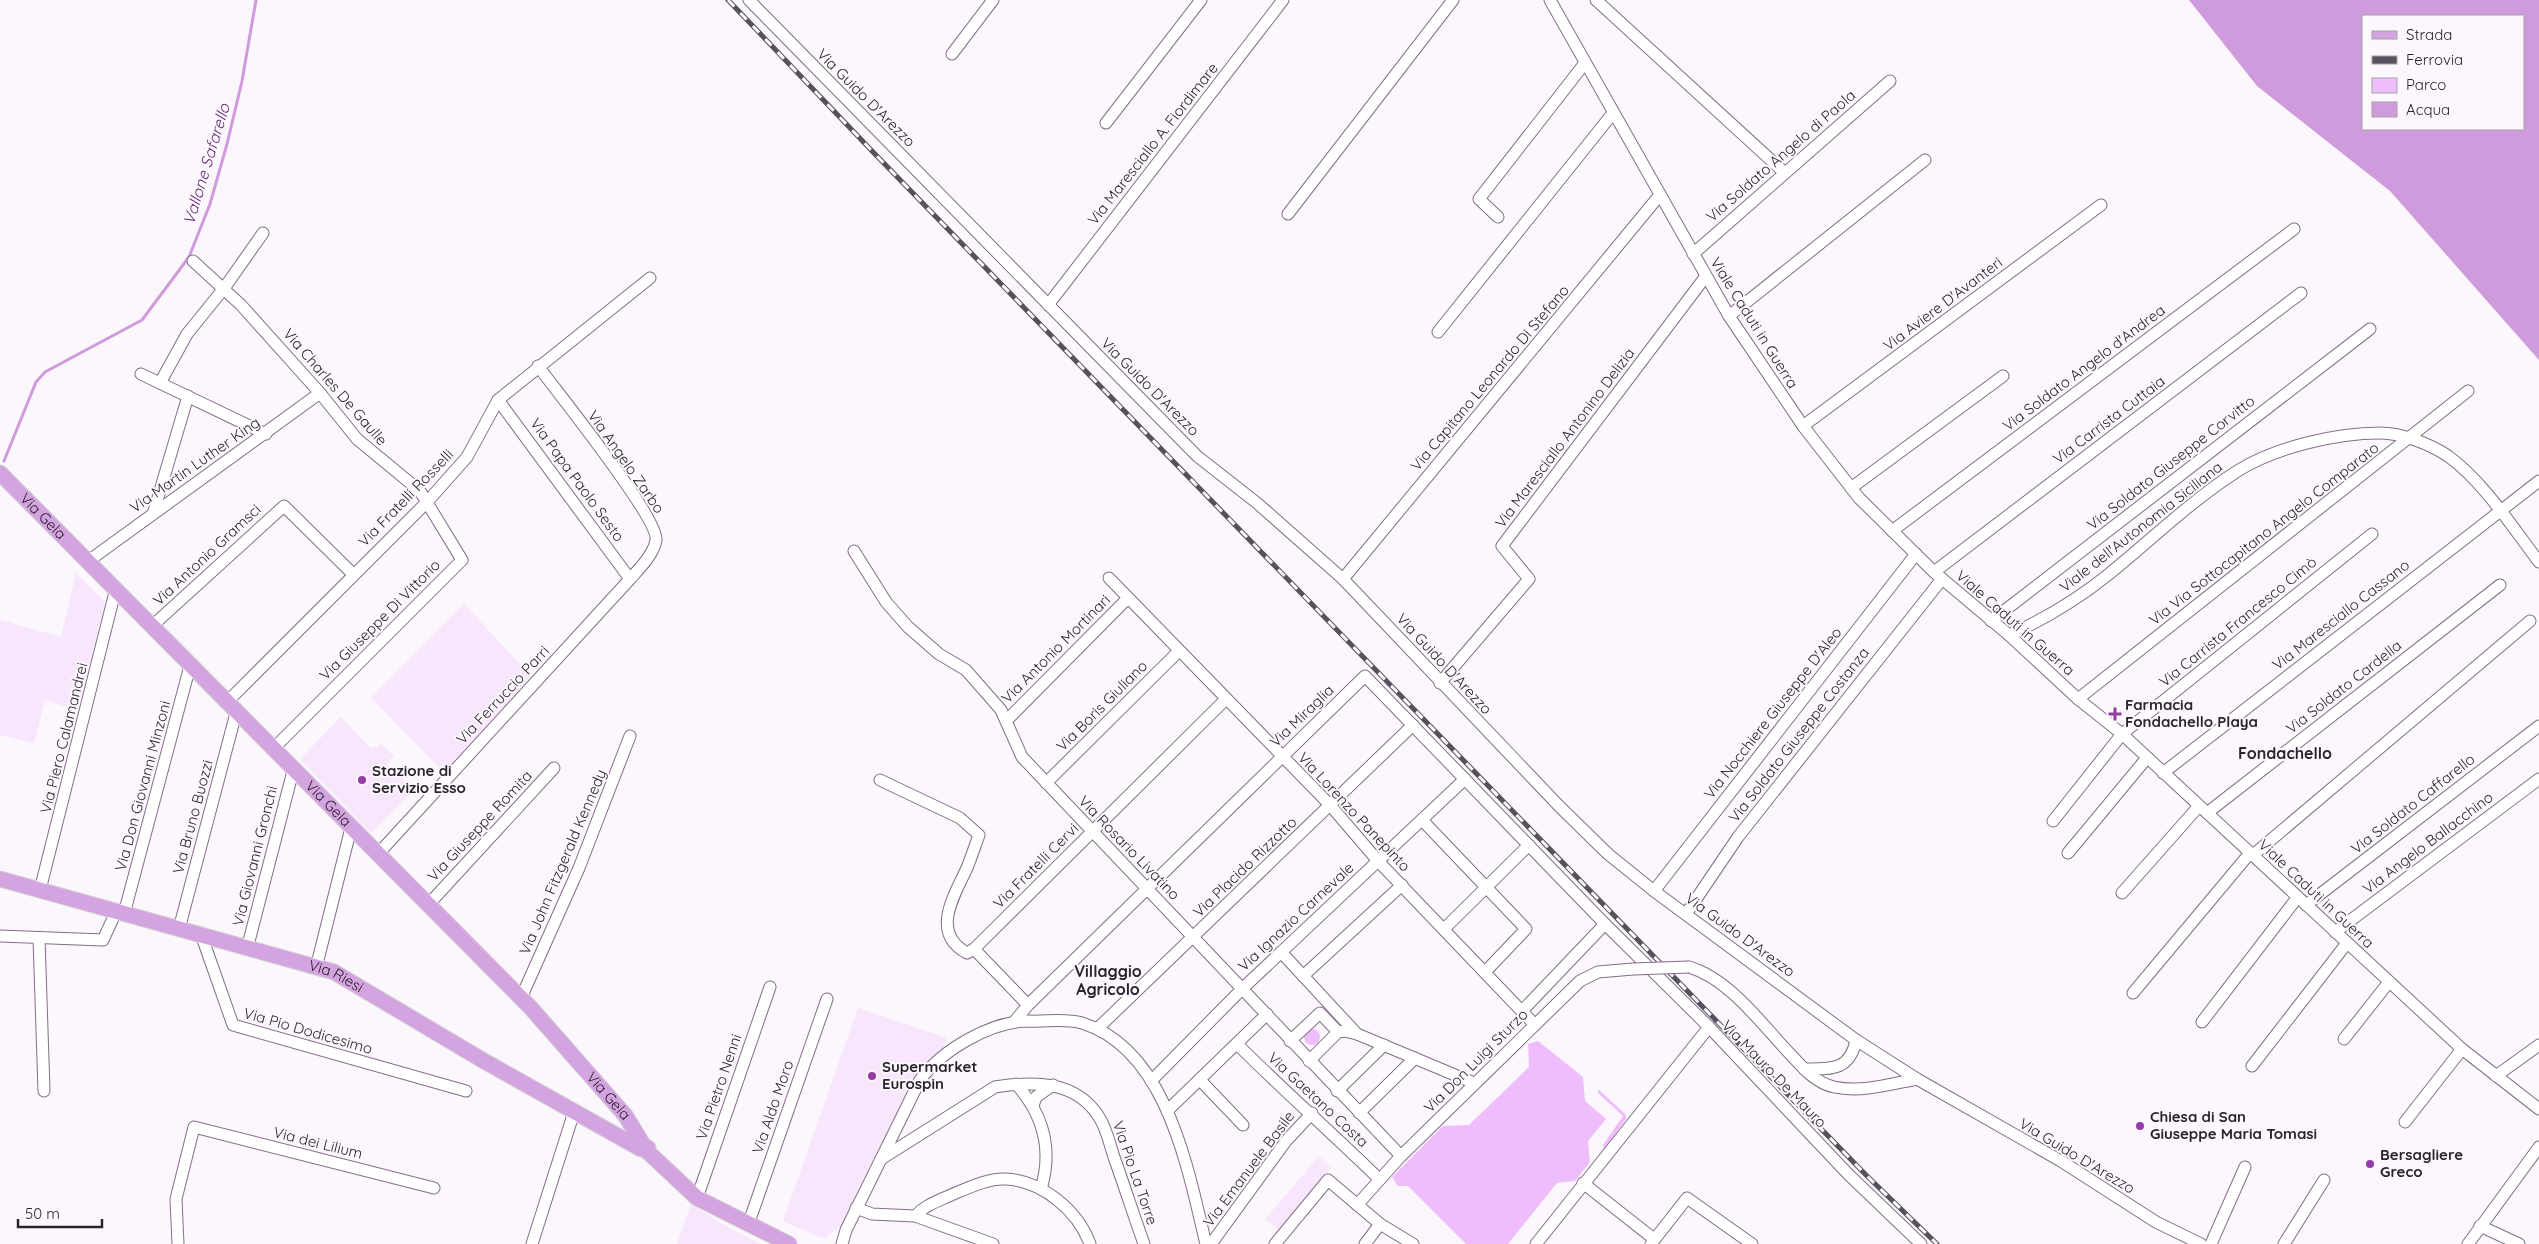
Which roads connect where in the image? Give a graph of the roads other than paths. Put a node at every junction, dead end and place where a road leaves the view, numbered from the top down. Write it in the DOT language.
graph roads {
  1 [pos="749,0"];
  2 [pos="993,0"];
  3 [pos="1201,0"];
  4 [pos="1283,0"];
  5 [pos="1453,0"];
  6 [pos="1550,0"];
  7 [pos="1596,0"];
  8 [pos="952,54"];
  9 [pos="1585,63"];
  10 [pos="1890,81"];
  11 [pos="1613,113"];
  12 [pos="1106,123"];
  13 [pos="1925,160"];
  14 [pos="1784,174"];
  15 [pos="1659,196"];
  16 [pos="2101,205"];
  17 [pos="1288,214"];
  18 [pos="1498,217"];
  19 [pos="2294,229"];
  20 [pos="263,233"];
  21 [pos="1693,254"];
  22 [pos="193,261"];
  23 [pos="1706,276"];
  24 [pos="650,278"];
  25 [pos="225,287"];
  26 [pos="2301,293"];
  27 [pos="1048,305"];
  28 [pos="1729,316"];
  29 [pos="2370,330"];
  30 [pos="1438,332"];
  31 [pos="538,366"];
  32 [pos="140,374"];
  33 [pos="2003,376"];
  34 [pos="160,383"];
  35 [pos="2468,391"];
  36 [pos="320,393"];
  37 [pos="188,396"];
  38 [pos="498,400"];
  39 [pos="1803,426"];
  40 [pos="266,434"];
  41 [pos="2408,439"];
  42 [pos="0,474"];
  43 [pos="2539,480"];
  44 [pos="1851,488"];
  45 [pos="428,501"];
  46 [pos="154,511"];
  47 [pos="2499,511"];
  48 [pos="1892,531"];
  49 [pos="2372,534"];
  50 [pos="854,551"];
  51 [pos="1916,554"];
  52 [pos="87,562"];
  53 [pos="2539,562"];
  54 [pos="353,574"];
  55 [pos="1938,576"];
  56 [pos="1110,578"];
  57 [pos="630,579"];
  58 [pos="1343,579"];
  59 [pos="2500,585"];
  60 [pos="115,592"];
  61 [pos="1128,598"];
  62 [pos="1991,621"];
  63 [pos="2530,621"];
  64 [pos="151,627"];
  65 [pos="2009,635"];
  66 [pos="1179,651"];
  67 [pos="190,666"];
  68 [pos="1440,683"];
  69 [pos="1226,699"];
  70 [pos="2078,699"];
  71 [pos="231,708"];
  72 [pos="1006,721"];
  73 [pos="1413,725"];
  74 [pos="2539,726"];
  75 [pos="2122,734"];
  76 [pos="630,736"];
  77 [pos="272,750"];
  78 [pos="1282,757"];
  79 [pos="2146,759"];
  80 [pos="554,768"];
  81 [pos="293,771"];
  82 [pos="2163,773"];
  83 [pos="1466,779"];
  84 [pos="2539,779"];
  85 [pos="880,780"];
  86 [pos="1046,783"];
  87 [pos="1330,805"];
  88 [pos="2203,809"];
  89 [pos="1422,820"];
  90 [pos="2053,821"];
  91 [pos="351,828"];
  92 [pos="1093,831"];
  93 [pos="1529,845"];
  94 [pos="2068,853"];
  95 [pos="378,854"];
  96 [pos="2252,854"];
  97 [pos="1378,861"];
  98 [pos="0,879"];
  99 [pos="1402,885"];
  100 [pos="1486,886"];
  101 [pos="1147,888"];
  102 [pos="40,890"];
  103 [pos="1654,891"];
  104 [pos="2122,893"];
  105 [pos="2301,902"];
  106 [pos="428,905"];
  107 [pos="120,913"];
  108 [pos="1686,914"];
  109 [pos="1605,924"];
  110 [pos="179,929"];
  111 [pos="1444,929"];
  112 [pos="2335,932"];
  113 [pos="0,936"];
  114 [pos="202,937"];
  115 [pos="1194,937"];
  116 [pos="38,938"];
  117 [pos="2347,943"];
  118 [pos="247,949"];
  119 [pos="974,949"];
  120 [pos="1282,952"];
  121 [pos="316,968"];
  122 [pos="1485,972"];
  123 [pos="1303,976"];
  124 [pos="2389,982"];
  125 [pos="770,986"];
  126 [pos="1243,988"];
  127 [pos="2133,993"];
  128 [pos="521,998"];
  129 [pos="827,999"];
  130 [pos="1028,1005"];
  131 [pos="1522,1011"];
  132 [pos="1267,1014"];
  133 [pos="1015,1021"];
  134 [pos="2202,1022"];
  135 [pos="1534,1024"];
  136 [pos="1709,1027"];
  137 [pos="1097,1029"];
  138 [pos="1338,1032"];
  139 [pos="1357,1034"];
  140 [pos="2344,1039"];
  141 [pos="1856,1040"];
  142 [pos="1290,1041"];
  143 [pos="1237,1044"];
  144 [pos="2539,1045"];
  145 [pos="1384,1046"];
  146 [pos="2462,1050"];
  147 [pos="1415,1058"];
  148 [pos="1309,1061"];
  149 [pos="2252,1066"];
  150 [pos="1804,1069"];
  151 [pos="2496,1076"];
  152 [pos="1917,1079"];
  153 [pos="1200,1080"];
  154 [pos="1151,1081"];
  155 [pos="1474,1083"];
  156 [pos="1016,1084"];
  157 [pos="1053,1085"];
  158 [pos="1337,1090"];
  159 [pos="44,1091"];
  160 [pos="466,1091"];
  161 [pos="1033,1106"];
  162 [pos="2539,1109"];
  163 [pos="1168,1111"];
  164 [pos="574,1112"];
  165 [pos="1312,1113"];
  166 [pos="1359,1113"];
  167 [pos="2405,1122"];
  168 [pos="1243,1125"];
  169 [pos="2539,1147"];
  170 [pos="644,1149"];
  171 [pos="1400,1156"];
  172 [pos="881,1159"];
  173 [pos="2246,1167"];
  174 [pos="1379,1179"];
  175 [pos="2324,1180"];
  176 [pos="1583,1184"];
  177 [pos="434,1188"];
  178 [pos="1041,1189"];
  179 [pos="697,1198"];
  180 [pos="1358,1205"];
  181 [pos="856,1208"];
  182 [pos="915,1216"];
  183 [pos="1380,1224"];
  184 [pos="748,1225"];
  185 [pos="2480,1226"];
  186 [pos="846,1230"];
  187 [pos="1652,1241"];
  188 [pos="1538,1243"];
  189 [pos="178,1244"];
  190 [pos="532,1244"];
  191 [pos="790,1244"];
  192 [pos="832,1244"];
  193 [pos="842,1244"];
  194 [pos="993,1244"];
  195 [pos="1090,1244"];
  196 [pos="1144,1244"];
  197 [pos="1206,1244"];
  198 [pos="1211,1244"];
  199 [pos="1275,1244"];
  200 [pos="1364,1244"];
  201 [pos="1413,1244"];
  202 [pos="1752,1244"];
  203 [pos="1921,1244"];
  204 [pos="2201,1244"];
  205 [pos="2211,1244"];
  206 [pos="2284,1244"];
  207 [pos="2468,1244"];
  208 [pos="2519,1244"];
  1 -- 27 [label="street, Via Guido D'Arezzo"];
  2 -- 8 [label="street"];
  3 -- 12 [label="street"];
  4 -- 27 [label="street, Via Maresciallo A. Fiordimare"];
  5 -- 17 [label="street"];
  6 -- 9 [label="street, Viale Caduti in Guerra"];
  7 -- 14 [label="street"];
  9 -- 11 [label="street, Viale Caduti in Guerra"];
  9 -- 18 [label="street"];
  10 -- 14 [label="street, Via Soldato Angelo di Paola"];
  11 -- 15 [label="street, Viale Caduti in Guerra"];
  11 -- 30 [label="street"];
  13 -- 28 [label="street"];
  14 -- 21 [label="street, Via Soldato Angelo di Paola"];
  15 -- 21 [label="street, Viale Caduti in Guerra"];
  15 -- 58 [label="street, Via Capitano Leonardo Di Stefano"];
  16 -- 39 [label="street, Via Aviere D'Avanteri"];
  19 -- 48 [label="street, Via Soldato Angelo d'Andrea"];
  20 -- 25 [label="street"];
  21 -- 23 [label="street, Viale Caduti in Guerra"];
  22 -- 25 [label="street, Via Charles De Gaulle"];
  23 -- 28 [label="street, Viale Caduti in Guerra"];
  23 -- 68 [label="street, Via Maresciallo Antonino Delizia"];
  24 -- 31 [label="street, Via Fratelli Rosselli"];
  25 -- 34 [label="street"];
  25 -- 36 [label="street, Via Charles De Gaulle"];
  26 -- 55 [label="street, Via Carrista Cuttaia"];
  27 -- 58 [label="street, Via Guido D'Arezzo"];
  28 -- 39 [label="street, Viale Caduti in Guerra"];
  29 -- 62 [label="street, Via Soldato Giuseppe Corvitto"];
  31 -- 38 [label="street, Via Fratelli Rosselli"];
  31 -- 57 [label="street, Via Angelo Zarbo"];
  32 -- 34 [label="street"];
  33 -- 44 [label="street"];
  34 -- 37 [label="street"];
  35 -- 41 [label="street, Via Via Sottocapitano Angelo Comparato"];
  36 -- 40 [label="street, Via Martin Luther King"];
  36 -- 45 [label="street, Via Charles De Gaulle"];
  37 -- 40 [label="street"];
  37 -- 46 [label="street"];
  38 -- 45 [label="street, Via Fratelli Rosselli"];
  38 -- 57 [label="street, Via Papa Paolo Sesto"];
  39 -- 44 [label="street, Viale Caduti in Guerra"];
  40 -- 46 [label="street, Via Martin Luther King"];
  41 -- 47 [label="street, Viale dell'Autonomia Siciliana"];
  41 -- 65 [label="street, Viale dell'Autonomia Siciliana"];
  41 -- 70 [label="street, Via Via Sottocapitano Angelo Comparato"];
  42 -- 52 [label="main road, Via Gela"];
  43 -- 47 [label="street, Via Maresciallo Cassano"];
  44 -- 48 [label="street, Viale Caduti in Guerra"];
  45 -- 54 [label="street, Via Fratelli Rosselli"];
  45 -- 77 [label="street, Via Giuseppe Di Vittorio"];
  46 -- 52 [label="street, Via Martin Luther King"];
  47 -- 53 [label="street, Viale dell'Autonomia Siciliana"];
  47 -- 82 [label="street, Via Maresciallo Cassano"];
  48 -- 51 [label="street, Viale Caduti in Guerra"];
  49 -- 75 [label="street, Via Carrista Francesco Cimò"];
  50 -- 72 [label="street, Via Rosario Livatino"];
  51 -- 55 [label="street, Viale Caduti in Guerra"];
  51 -- 103 [label="street, Via Nocchiere Giuseppe D'Aleo"];
  52 -- 60 [label="main road, Via Gela"];
  54 -- 64 [label="street, Via Antonio Gramsci"];
  54 -- 71 [label="street, Via Fratelli Rosselli"];
  55 -- 62 [label="street, Viale Caduti in Guerra"];
  55 -- 108 [label="street, Via Soldato Giuseppe Costanza"];
  56 -- 61 [label="street, Via Lorenzo Panepinto"];
  57 -- 95 [label="street, Via Ferruccio Parri"];
  58 -- 68 [label="street, Via Guido D'Arezzo"];
  59 -- 88 [label="street, Via Soldato Cardella"];
  60 -- 64 [label="main road, Via Gela"];
  60 -- 102 [label="street, Via Piero Calamandrei"];
  61 -- 66 [label="street, Via Lorenzo Panepinto"];
  61 -- 72 [label="street, Via Antonio Mortinari"];
  62 -- 65 [label="street, Viale Caduti in Guerra"];
  63 -- 96 [label="street"];
  64 -- 67 [label="main road, Via Gela"];
  65 -- 70 [label="street, Viale Caduti in Guerra"];
  66 -- 69 [label="street, Via Lorenzo Panepinto"];
  66 -- 86 [label="street, Via Boris Giuliano"];
  67 -- 71 [label="main road, Via Gela"];
  67 -- 107 [label="street, Via Don Giovanni Minzoni"];
  68 -- 103 [label="street, Via Guido D'Arezzo"];
  69 -- 78 [label="street, Via Lorenzo Panepinto"];
  69 -- 92 [label="street, Via Fratelli Cervi"];
  70 -- 75 [label="street, Viale Caduti in Guerra"];
  71 -- 77 [label="main road, Via Gela"];
  71 -- 110 [label="street, Via Bruno Buozzi"];
  72 -- 86 [label="street, Via Rosario Livatino"];
  73 -- 78 [label="street, Via Miraglia"];
  73 -- 83 [label="street, Via Miraglia"];
  73 -- 87 [label="street, Via Placido Rizzotto"];
  74 -- 105 [label="street, Via Soldato Caffarello"];
  75 -- 79 [label="street, Viale Caduti in Guerra"];
  75 -- 90 [label="street, Via Carrista Francesco Cimò"];
  76 -- 128 [label="street, Via John Fitzgerald Kennedy"];
  77 -- 81 [label="main road, Via Gela"];
  78 -- 87 [label="street, Via Lorenzo Panepinto"];
  78 -- 101 [label="street, Via Miraglia"];
  79 -- 82 [label="street, Viale Caduti in Guerra"];
  79 -- 94 [label="street"];
  80 -- 106 [label="street, Via Giuseppe Romita"];
  81 -- 91 [label="main road, Via Gela"];
  81 -- 118 [label="street, Via Giovanni Gronchi"];
  82 -- 88 [label="street, Viale Caduti in Guerra"];
  83 -- 89 [label="street, Via Ignazio Carnevale"];
  83 -- 93 [label="street, Via Miraglia"];
  84 -- 112 [label="street, Via Angelo Ballacchino"];
  85 -- 119 [label="street"];
  86 -- 92 [label="street, Via Rosario Livatino"];
  87 -- 97 [label="street, Via Lorenzo Panepinto"];
  87 -- 115 [label="street, Via Placido Rizzotto"];
  88 -- 96 [label="street, Viale Caduti in Guerra"];
  88 -- 104 [label="street, Via Soldato Cardella"];
  89 -- 97 [label="street, Via Ignazio Carnevale"];
  89 -- 100 [label="street"];
  91 -- 95 [label="main road, Via Gela"];
  91 -- 121 [label="street"];
  92 -- 101 [label="street, Via Rosario Livatino"];
  92 -- 119 [label="street, Via Fratelli Cervi"];
  93 -- 100 [label="street"];
  93 -- 109 [label="street, Via Miraglia"];
  95 -- 106 [label="main road, Via Gela"];
  96 -- 105 [label="street, Viale Caduti in Guerra"];
  96 -- 127 [label="street"];
  97 -- 99 [label="street, Via Lorenzo Panepinto"];
  97 -- 120 [label="street, Via Ignazio Carnevale"];
  98 -- 102 [label="main road, Via Riesi"];
  99 -- 111 [label="street, Via Lorenzo Panepinto"];
  99 -- 123 [label="street"];
  100 -- 111 [label="street"];
  100 -- 122 [label="street"];
  101 -- 115 [label="street, Via Rosario Livatino"];
  101 -- 130 [label="street, Via Miraglia"];
  102 -- 107 [label="main road, Via Riesi"];
  103 -- 108 [label="street, Via Guido D'Arezzo"];
  105 -- 112 [label="street, Viale Caduti in Guerra"];
  105 -- 134 [label="street, Via Soldato Caffarello"];
  106 -- 128 [label="main road, Via Gela"];
  107 -- 110 [label="main road, Via Riesi"];
  107 -- 116 [label="street, Via Don Giovanni Minzoni"];
  108 -- 141 [label="street, Via Guido D'Arezzo"];
  109 -- 131 [label="street"];
  109 -- 136 [label="street, Via Mauro De Mauro"];
  110 -- 114 [label="main road, Via Riesi"];
  111 -- 122 [label="street, Via Lorenzo Panepinto"];
  112 -- 117 [label="street, Viale Caduti in Guerra"];
  113 -- 116 [label="street"];
  114 -- 118 [label="main road, Via Riesi"];
  114 -- 160 [label="street, Via Pio Dodicesimo"];
  115 -- 126 [label="street, Via Rosario Livatino"];
  115 -- 137 [label="street, Via Placido Rizzotto"];
  116 -- 159 [label="street"];
  117 -- 124 [label="street, Viale Caduti in Guerra"];
  117 -- 149 [label="street"];
  118 -- 121 [label="main road, Via Riesi"];
  119 -- 130 [label="street"];
  120 -- 123 [label="street"];
  120 -- 126 [label="street, Via Ignazio Carnevale"];
  121 -- 164 [label="main road, Via Riesi"];
  122 -- 131 [label="street, Via Lorenzo Panepinto"];
  123 -- 139 [label="street"];
  124 -- 140 [label="street"];
  124 -- 146 [label="street, Viale Caduti in Guerra"];
  125 -- 179 [label="street, Via Pietro Nenni"];
  126 -- 132 [label="street, Via Rosario Livatino"];
  126 -- 154 [label="street, Via Ignazio Carnevale"];
  128 -- 170 [label="main road, Via Gela"];
  129 -- 184 [label="street, Via Aldo Moro"];
  130 -- 133 [label="street, Via Miraglia"];
  131 -- 135 [label="street, Via Lorenzo Panepinto"];
  132 -- 142 [label="street, Via Rosario Livatino"];
  132 -- 143 [label="street"];
  133 -- 137 [label="street"];
  133 -- 172 [label="street"];
  135 -- 150 [label="street, Via Don Luigi Sturzo, bridge"];
  135 -- 155 [label="street, Via Don Luigi Sturzo"];
  136 -- 176 [label="street"];
  136 -- 203 [label="street, Via Mauro De Mauro"];
  137 -- 154 [label="street"];
  138 -- 139 [label="street"];
  138 -- 142 [label="street"];
  138 -- 148 [label="street"];
  139 -- 145 [label="street"];
  141 -- 150 [label="street"];
  141 -- 152 [label="street, Via Guido D'Arezzo"];
  142 -- 148 [label="street, Via Rosario Livatino"];
  143 -- 153 [label="street"];
  143 -- 165 [label="street, Via Gaetano Costa"];
  144 -- 151 [label="street"];
  145 -- 147 [label="street"];
  145 -- 158 [label="street"];
  146 -- 151 [label="street, Viale Caduti in Guerra"];
  146 -- 167 [label="street"];
  147 -- 155 [label="street"];
  147 -- 166 [label="street"];
  148 -- 158 [label="street, Via Rosario Livatino"];
  150 -- 152 [label="street"];
  151 -- 162 [label="street, Viale Caduti in Guerra"];
  152 -- 204 [label="street, Via Guido D'Arezzo"];
  153 -- 163 [label="street"];
  153 -- 168 [label="street"];
  154 -- 163 [label="street"];
  155 -- 171 [label="street, Via Don Luigi Sturzo"];
  156 -- 157 [label="street, Via Pio La Torre"];
  156 -- 161 [label="street"];
  156 -- 172 [label="street, Via Pio La Torre"];
  157 -- 161 [label="street"];
  157 -- 196 [label="street, Via Pio La Torre"];
  158 -- 166 [label="street, Via Rosario Livatino"];
  161 -- 178 [label="street"];
  163 -- 197 [label="street"];
  164 -- 170 [label="main road, Via Riesi"];
  164 -- 190 [label="street"];
  165 -- 174 [label="street, Via Gaetano Costa"];
  165 -- 198 [label="street, Via Emanuele Basile"];
  166 -- 171 [label="street, Via Rosario Livatino"];
  169 -- 185 [label="street"];
  170 -- 179 [label="main road, Via Gela"];
  171 -- 174 [label="street, Via Don Luigi Sturzo"];
  172 -- 181 [label="street"];
  173 -- 205 [label="street"];
  174 -- 180 [label="street, Via Don Luigi Sturzo"];
  175 -- 206 [label="street"];
  176 -- 187 [label="street"];
  176 -- 188 [label="street"];
  177 -- 189 [label="street, Via dei Lilium"];
  178 -- 182 [label="street"];
  178 -- 195 [label="street"];
  179 -- 184 [label="main road, Via Gela"];
  180 -- 183 [label="street"];
  180 -- 199 [label="street"];
  181 -- 182 [label="street"];
  181 -- 186 [label="street"];
  182 -- 194 [label="street"];
  183 -- 200 [label="street"];
  183 -- 201 [label="street"];
  184 -- 191 [label="main road, Via Gela"];
  185 -- 207 [label="street"];
  185 -- 208 [label="street"];
  186 -- 192 [label="street"];
  186 -- 193 [label="street"];
  187 -- 202 [label="street"];
}
